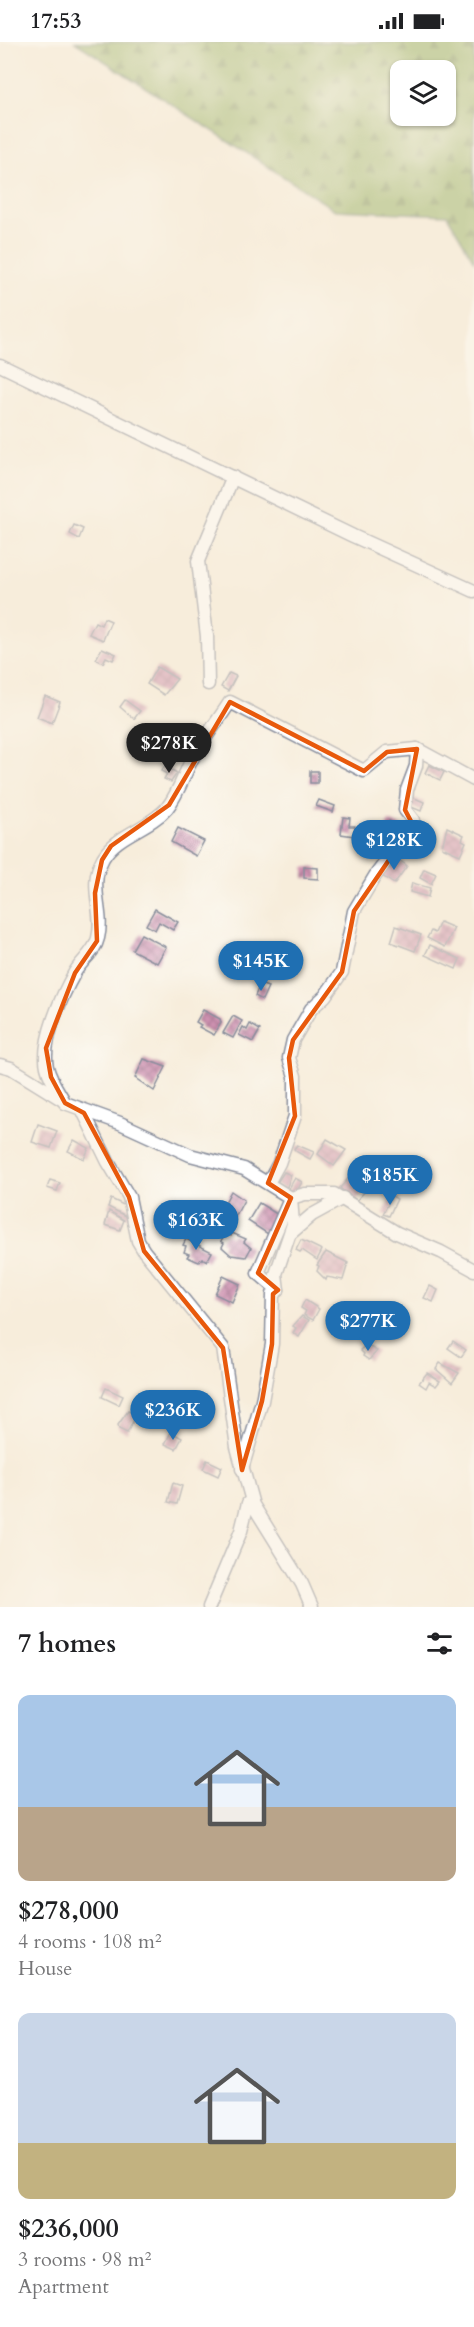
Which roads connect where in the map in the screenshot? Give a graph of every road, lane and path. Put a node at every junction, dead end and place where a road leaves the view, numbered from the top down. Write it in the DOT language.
graph roads {
  1 [pos="0,365"];
  2 [pos="233,477"];
  3 [pos="474,591"];
  4 [pos="208,684"];
  5 [pos="417,749"];
  6 [pos="474,780"];
  7 [pos="0,1065"];
  8 [pos="64,1101"];
  9 [pos="84,1113"];
  10 [pos="268,1183"];
  11 [pos="291,1198"];
  12 [pos="343,1198"];
  13 [pos="291,1233"];
  14 [pos="474,1270"];
  15 [pos="278,1290"];
  16 [pos="242,1470"];
  17 [pos="248,1503"];
  18 [pos="209,1607"];
  19 [pos="312,1607"];
  1 -- 2 [label="street"];
  2 -- 3 [label="street"];
  2 -- 4 [label="street"];
  5 -- 6 [label="street"];
  5 -- 8 [label="street"];
  5 -- 10 [label="street"];
  7 -- 8 [label="street"];
  8 -- 9 [label="street"];
  9 -- 10 [label="street"];
  9 -- 16 [label="street"];
  10 -- 11 [label="street"];
  11 -- 12 [label="street"];
  11 -- 13 [label="street"];
  11 -- 15 [label="street"];
  12 -- 13 [label="street"];
  12 -- 14 [label="street"];
  13 -- 15 [label="street"];
  15 -- 16 [label="street"];
  16 -- 19 [label="street"];
  17 -- 18 [label="street"];
}
